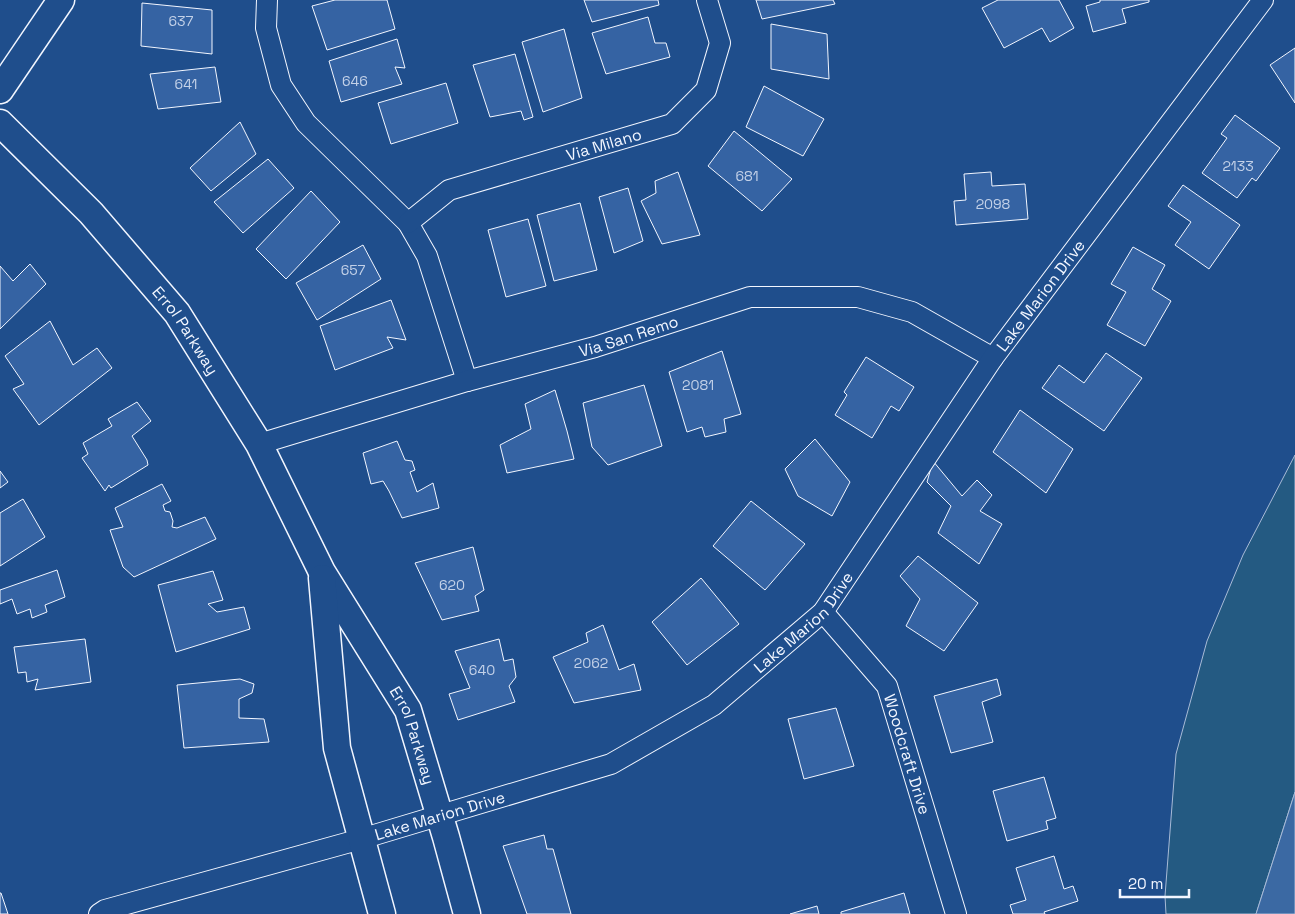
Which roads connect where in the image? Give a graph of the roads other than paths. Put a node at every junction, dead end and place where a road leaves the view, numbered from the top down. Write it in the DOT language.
graph roads {
  1 [pos="61,0"];
  2 [pos="267,0"];
  3 [pos="707,0"];
  4 [pos="1263,0"];
  5 [pos="0,90"];
  6 [pos="0,123"];
  7 [pos="408,223"];
  8 [pos="993,358"];
  9 [pos="467,381"];
  10 [pos="259,444"];
  11 [pos="322,572"];
  12 [pos="823,612"];
  13 [pos="440,816"];
  14 [pos="361,839"];
  15 [pos="99,914"];
  16 [pos="382,914"];
  17 [pos="466,914"];
  18 [pos="956,914"];
  1 -- 5 [label="street"];
  2 -- 7 [label="street"];
  3 -- 7 [label="street, Via Milano"];
  4 -- 8 [label="street, Lake Marion Drive"];
  6 -- 10 [label="street, Errol Parkway"];
  7 -- 9 [label="street"];
  8 -- 9 [label="street, Via San Remo"];
  8 -- 12 [label="street, Lake Marion Drive"];
  9 -- 10 [label="street, Via San Remo"];
  10 -- 11 [label="street, Errol Parkway"];
  11 -- 13 [label="street, Errol Parkway"];
  11 -- 14 [label="street, Errol Parkway"];
  12 -- 13 [label="street, Lake Marion Drive"];
  12 -- 18 [label="street, Woodcraft Drive"];
  13 -- 14 [label="street, Lake Marion Drive"];
  13 -- 17 [label="street, Errol Parkway"];
  14 -- 15 [label="street, Lake Marion Drive"];
  14 -- 16 [label="street, Errol Parkway"];
}
